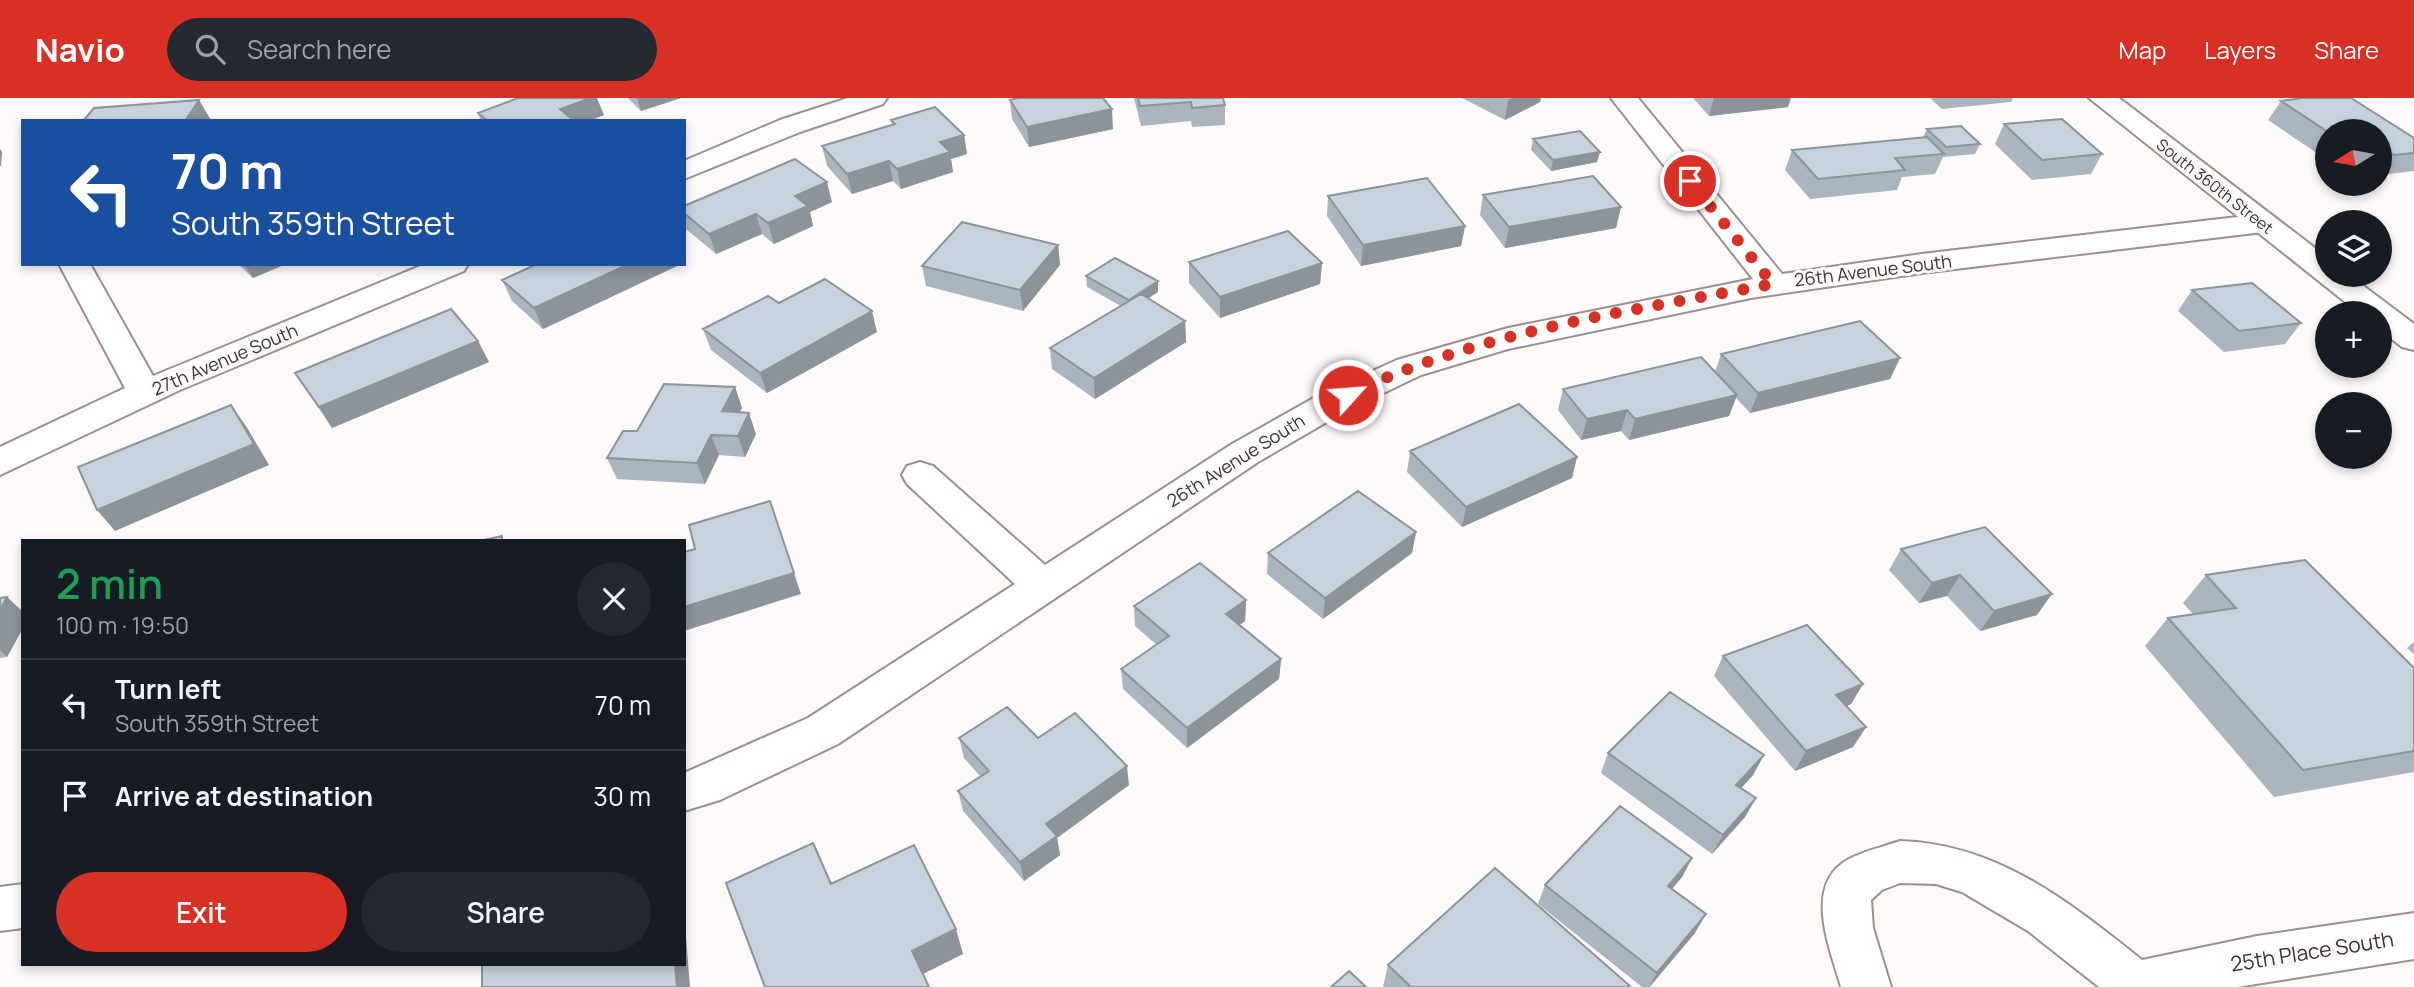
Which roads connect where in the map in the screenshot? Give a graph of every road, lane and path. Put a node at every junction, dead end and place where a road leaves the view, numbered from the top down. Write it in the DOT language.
graph roads {
  1 [pos="874,98"];
  2 [pos="1624,98"];
  3 [pos="2102,98"];
  4 [pos="686,170"];
  5 [pos="2263,223"];
  6 [pos="2315,263"];
  7 [pos="75,266"];
  8 [pos="448,266"];
  9 [pos="1773,284"];
  10 [pos="2346,287"];
  11 [pos="2363,301"];
  12 [pos="2392,323"];
  13 [pos="2414,340"];
  14 [pos="145,393"];
  15 [pos="0,462"];
  16 [pos="920,475"];
  17 [pos="1043,586"];
  18 [pos="686,791"];
  19 [pos="21,906"];
  20 [pos="0,909"];
  21 [pos="2414,936"];
  22 [pos="2132,986"];
  23 [pos="1866,987"];
  1 -- 4 [label="street"];
  2 -- 9 [label="street"];
  3 -- 5 [label="street, South 360th Street"];
  5 -- 6 [label="street, South 360th Street"];
  5 -- 9 [label="street, 26th Avenue South"];
  7 -- 14 [label="street"];
  8 -- 14 [label="street, 27th Avenue South"];
  9 -- 17 [label="street, 26th Avenue South"];
  10 -- 11 [label="street, South 360th Street"];
  12 -- 13 [label="street, South 360th Street"];
  14 -- 15 [label="street, 27th Avenue South"];
  16 -- 17 [label="street"];
  17 -- 18 [label="street, 26th Avenue South"];
  19 -- 20 [label="street"];
  21 -- 22 [label="street, 25th Place South"];
  22 -- 23 [label="street"];
}
